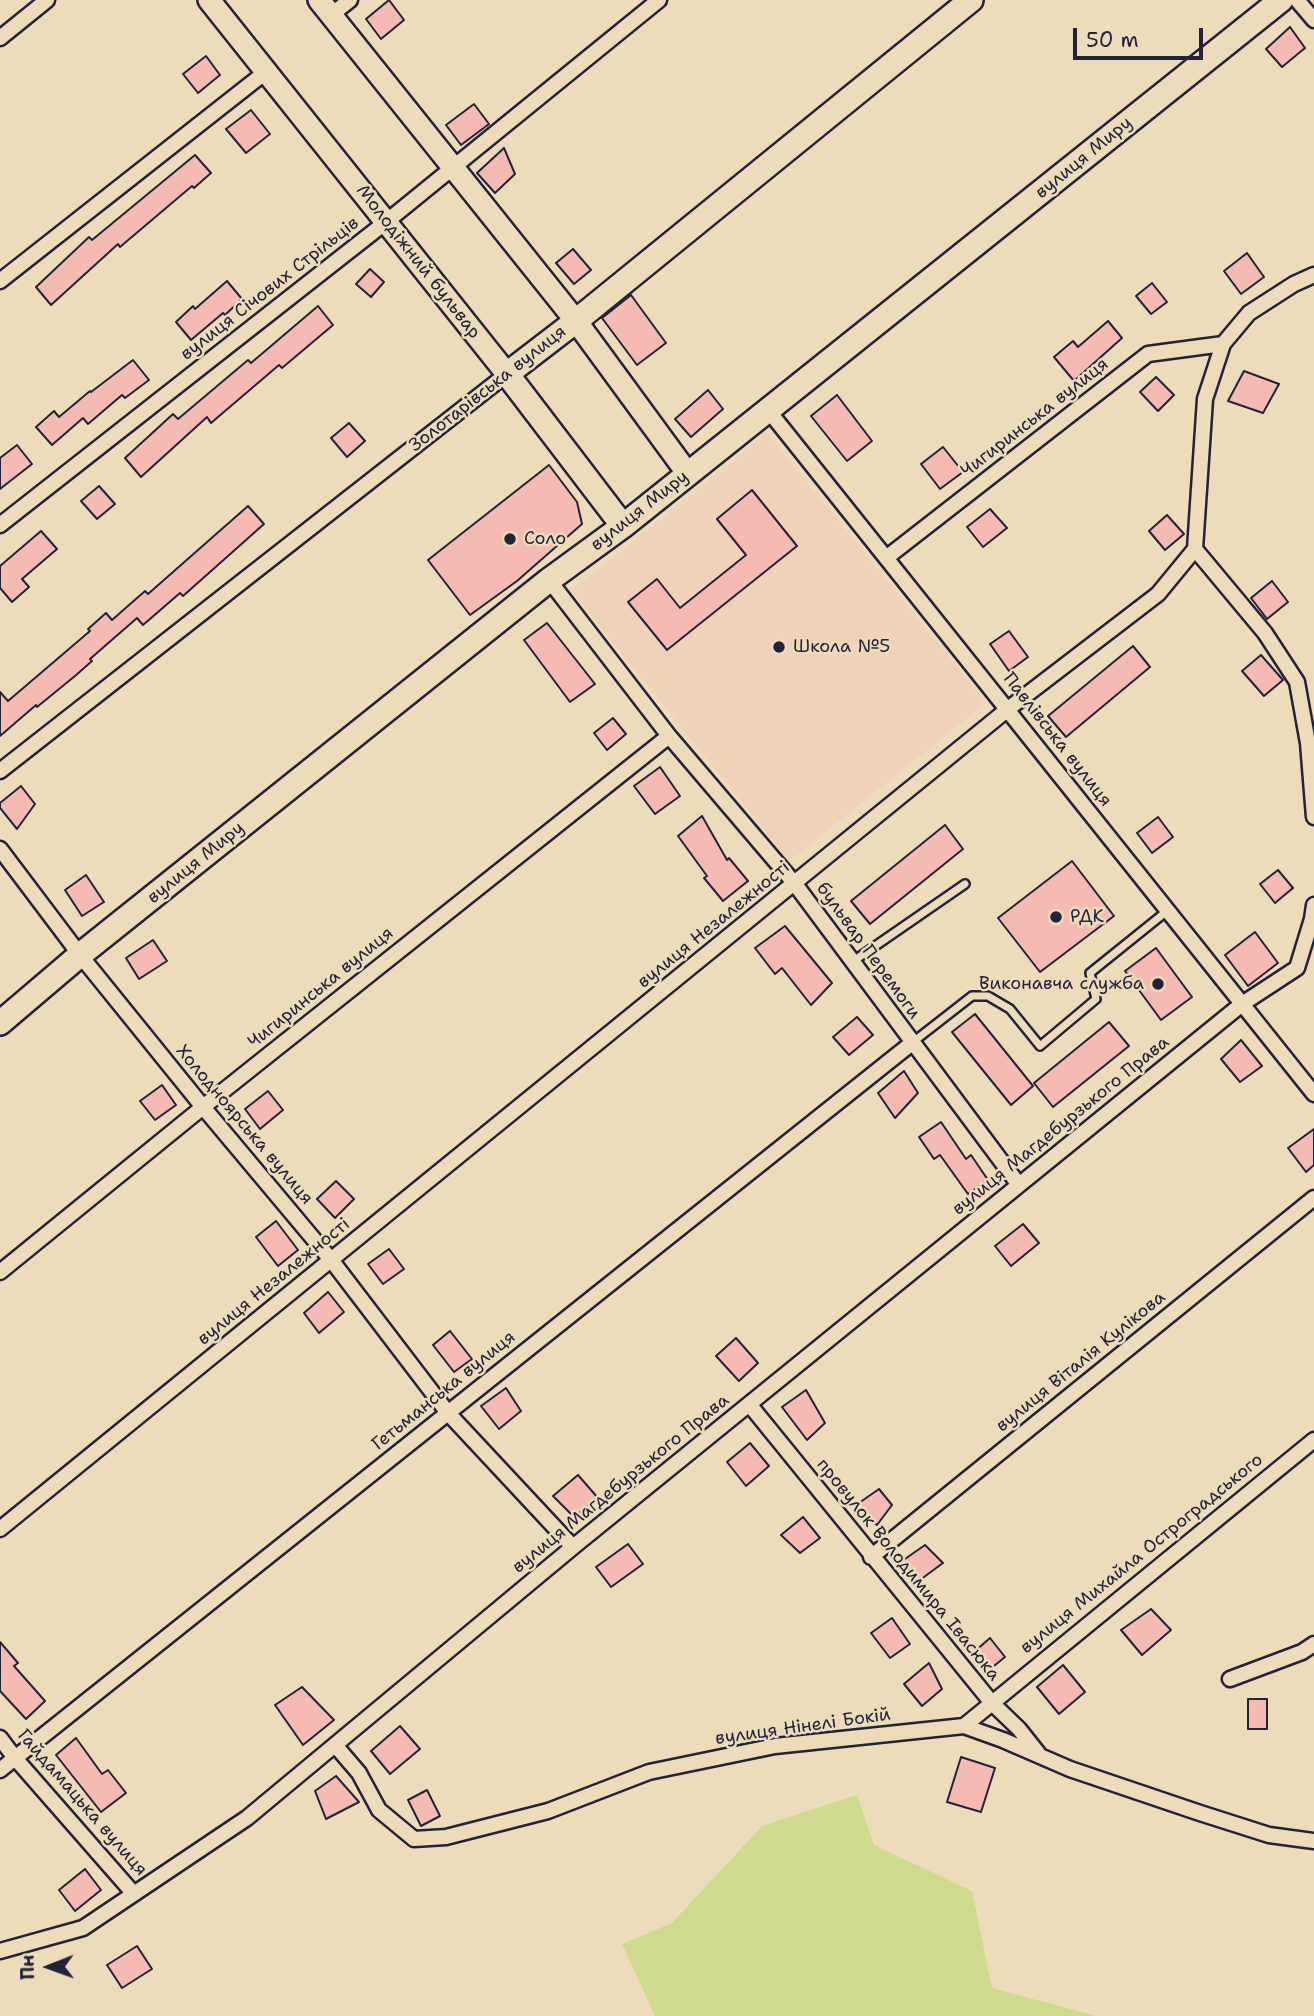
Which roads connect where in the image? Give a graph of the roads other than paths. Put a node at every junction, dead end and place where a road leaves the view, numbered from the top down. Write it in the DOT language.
graph roads {
  1 [pos="47,0"];
  2 [pos="209,0"];
  3 [pos="350,0"];
  4 [pos="659,0"];
  5 [pos="971,0"];
  6 [pos="1282,0"];
  7 [pos="1297,0"];
  8 [pos="325,7"];
  9 [pos="1314,20"];
  10 [pos="0,38"];
  11 [pos="267,71"];
  12 [pos="453,167"];
  13 [pos="386,222"];
  14 [pos="1314,275"];
  15 [pos="0,281"];
  16 [pos="576,321"];
  17 [pos="1223,344"];
  18 [pos="507,374"];
  19 [pos="768,410"];
  20 [pos="688,474"];
  21 [pos="0,525"];
  22 [pos="623,526"];
  23 [pos="1195,549"];
  24 [pos="886,558"];
  25 [pos="549,580"];
  26 [pos="1008,709"];
  27 [pos="669,736"];
  28 [pos="0,771"];
  29 [pos="1314,817"];
  30 [pos="0,849"];
  31 [pos="795,884"];
  32 [pos="965,884"];
  33 [pos="1314,905"];
  34 [pos="1167,911"];
  35 [pos="80,955"];
  36 [pos="852,962"];
  37 [pos="1242,1004"];
  38 [pos="0,1023"];
  39 [pos="912,1043"];
  40 [pos="1314,1094"];
  41 [pos="202,1107"];
  42 [pos="1019,1185"];
  43 [pos="1314,1198"];
  44 [pos="332,1261"];
  45 [pos="0,1272"];
  46 [pos="749,1404"];
  47 [pos="448,1413"];
  48 [pos="1314,1440"];
  49 [pos="0,1529"];
  50 [pos="573,1547"];
  51 [pos="872,1557"];
  52 [pos="1314,1644"];
  53 [pos="1230,1679"];
  54 [pos="992,1703"];
  55 [pos="964,1726"];
  56 [pos="0,1738"];
  57 [pos="335,1745"];
  58 [pos="1041,1757"];
  59 [pos="15,1758"];
  60 [pos="0,1770"];
  61 [pos="1314,1841"];
  62 [pos="134,1894"];
  63 [pos="0,1951"];
  1 -- 10 [label="street"];
  2 -- 11 [label="main road, Молодіжний бульвар"];
  3 -- 8 [label="street"];
  4 -- 12 [label="street, вулиця Січових Стрільців"];
  5 -- 16 [label="main road, Золотарівська вулиця"];
  6 -- 19 [label="main road, вулиця Миру"];
  7 -- 9 [label="street"];
  8 -- 12 [label="main road"];
  11 -- 13 [label="main road, Молодіжний бульвар"];
  11 -- 15 [label="street"];
  12 -- 13 [label="street, вулиця Січових Стрільців"];
  12 -- 16 [label="main road"];
  13 -- 18 [label="main road, Молодіжний бульвар"];
  13 -- 21 [label="street, вулиця Січових Стрільців"];
  14 -- 17 [label="street"];
  16 -- 18 [label="main road, Золотарівська вулиця"];
  16 -- 20 [label="main road"];
  17 -- 23 [label="street"];
  17 -- 24 [label="street, Чигиринська вулиця"];
  18 -- 22 [label="main road, Молодіжний бульвар"];
  18 -- 28 [label="street, Золотарівська вулиця"];
  19 -- 20 [label="main road, вулиця Миру"];
  19 -- 24 [label="street, Павлівська вулиця"];
  20 -- 22 [label="main road, вулиця Миру"];
  22 -- 25 [label="main road, вулиця Миру"];
  23 -- 26 [label="street, вулиця Незалежності"];
  23 -- 29 [label="street"];
  24 -- 26 [label="street, Павлівська вулиця"];
  25 -- 27 [label="street, бульвар Перемоги"];
  25 -- 35 [label="main road, вулиця Миру"];
  26 -- 31 [label="street, вулиця Незалежності"];
  26 -- 34 [label="street, Павлівська вулиця"];
  27 -- 31 [label="street, бульвар Перемоги"];
  27 -- 41 [label="street, Чигиринська вулиця"];
  30 -- 35 [label="street, Холодноярська вулиця"];
  31 -- 36 [label="street, бульвар Перемоги"];
  31 -- 44 [label="street, вулиця Незалежності"];
  32 -- 36 [label="lane"];
  33 -- 37 [label="street, вулиця Магдебурзького Права"];
  34 -- 37 [label="street, Павлівська вулиця"];
  34 -- 39 [label="lane"];
  35 -- 38 [label="main road, вулиця Миру"];
  35 -- 41 [label="street, Холодноярська вулиця"];
  36 -- 39 [label="street, бульвар Перемоги"];
  37 -- 40 [label="street, Павлівська вулиця"];
  37 -- 42 [label="street, вулиця Магдебурзького Права"];
  39 -- 42 [label="street, бульвар Перемоги"];
  39 -- 47 [label="street, Гетьманська вулиця"];
  41 -- 44 [label="street, Холодноярська вулиця"];
  41 -- 45 [label="street, Чигиринська вулиця"];
  42 -- 46 [label="street, вулиця Магдебурзького Права"];
  43 -- 51 [label="street, вулиця Віталія Кулікова"];
  44 -- 47 [label="street, Холодноярська вулиця"];
  44 -- 49 [label="street, вулиця Незалежності"];
  46 -- 50 [label="street, вулиця Магдебурзького Права"];
  46 -- 51 [label="street, провулок Володимира Івасюка"];
  47 -- 50 [label="street, Холодноярська вулиця"];
  47 -- 59 [label="street, Гетьманська вулиця"];
  48 -- 54 [label="street, вулиця Михайла Остроградського"];
  50 -- 57 [label="street, вулиця Магдебурзького Права"];
  51 -- 54 [label="street, провулок Володимира Івасюка"];
  52 -- 53 [label="street"];
  54 -- 55 [label="street, вулиця Михайла Остроградського"];
  54 -- 58 [label="street, провулок Володимира Івасюка"];
  55 -- 57 [label="street, вулиця Нінелі Бокій"];
  55 -- 58 [label="street, вулиця Нінелі Бокій"];
  56 -- 59 [label="street, Гайдамацька вулиця"];
  57 -- 62 [label="street, вулиця Магдебурзького Права"];
  58 -- 61 [label="street, вулиця Нінелі Бокій"];
  59 -- 60 [label="street, Гетьманська вулиця"];
  59 -- 62 [label="street, Гайдамацька вулиця"];
  62 -- 63 [label="street, вулиця Магдебурзького Права"];
}
